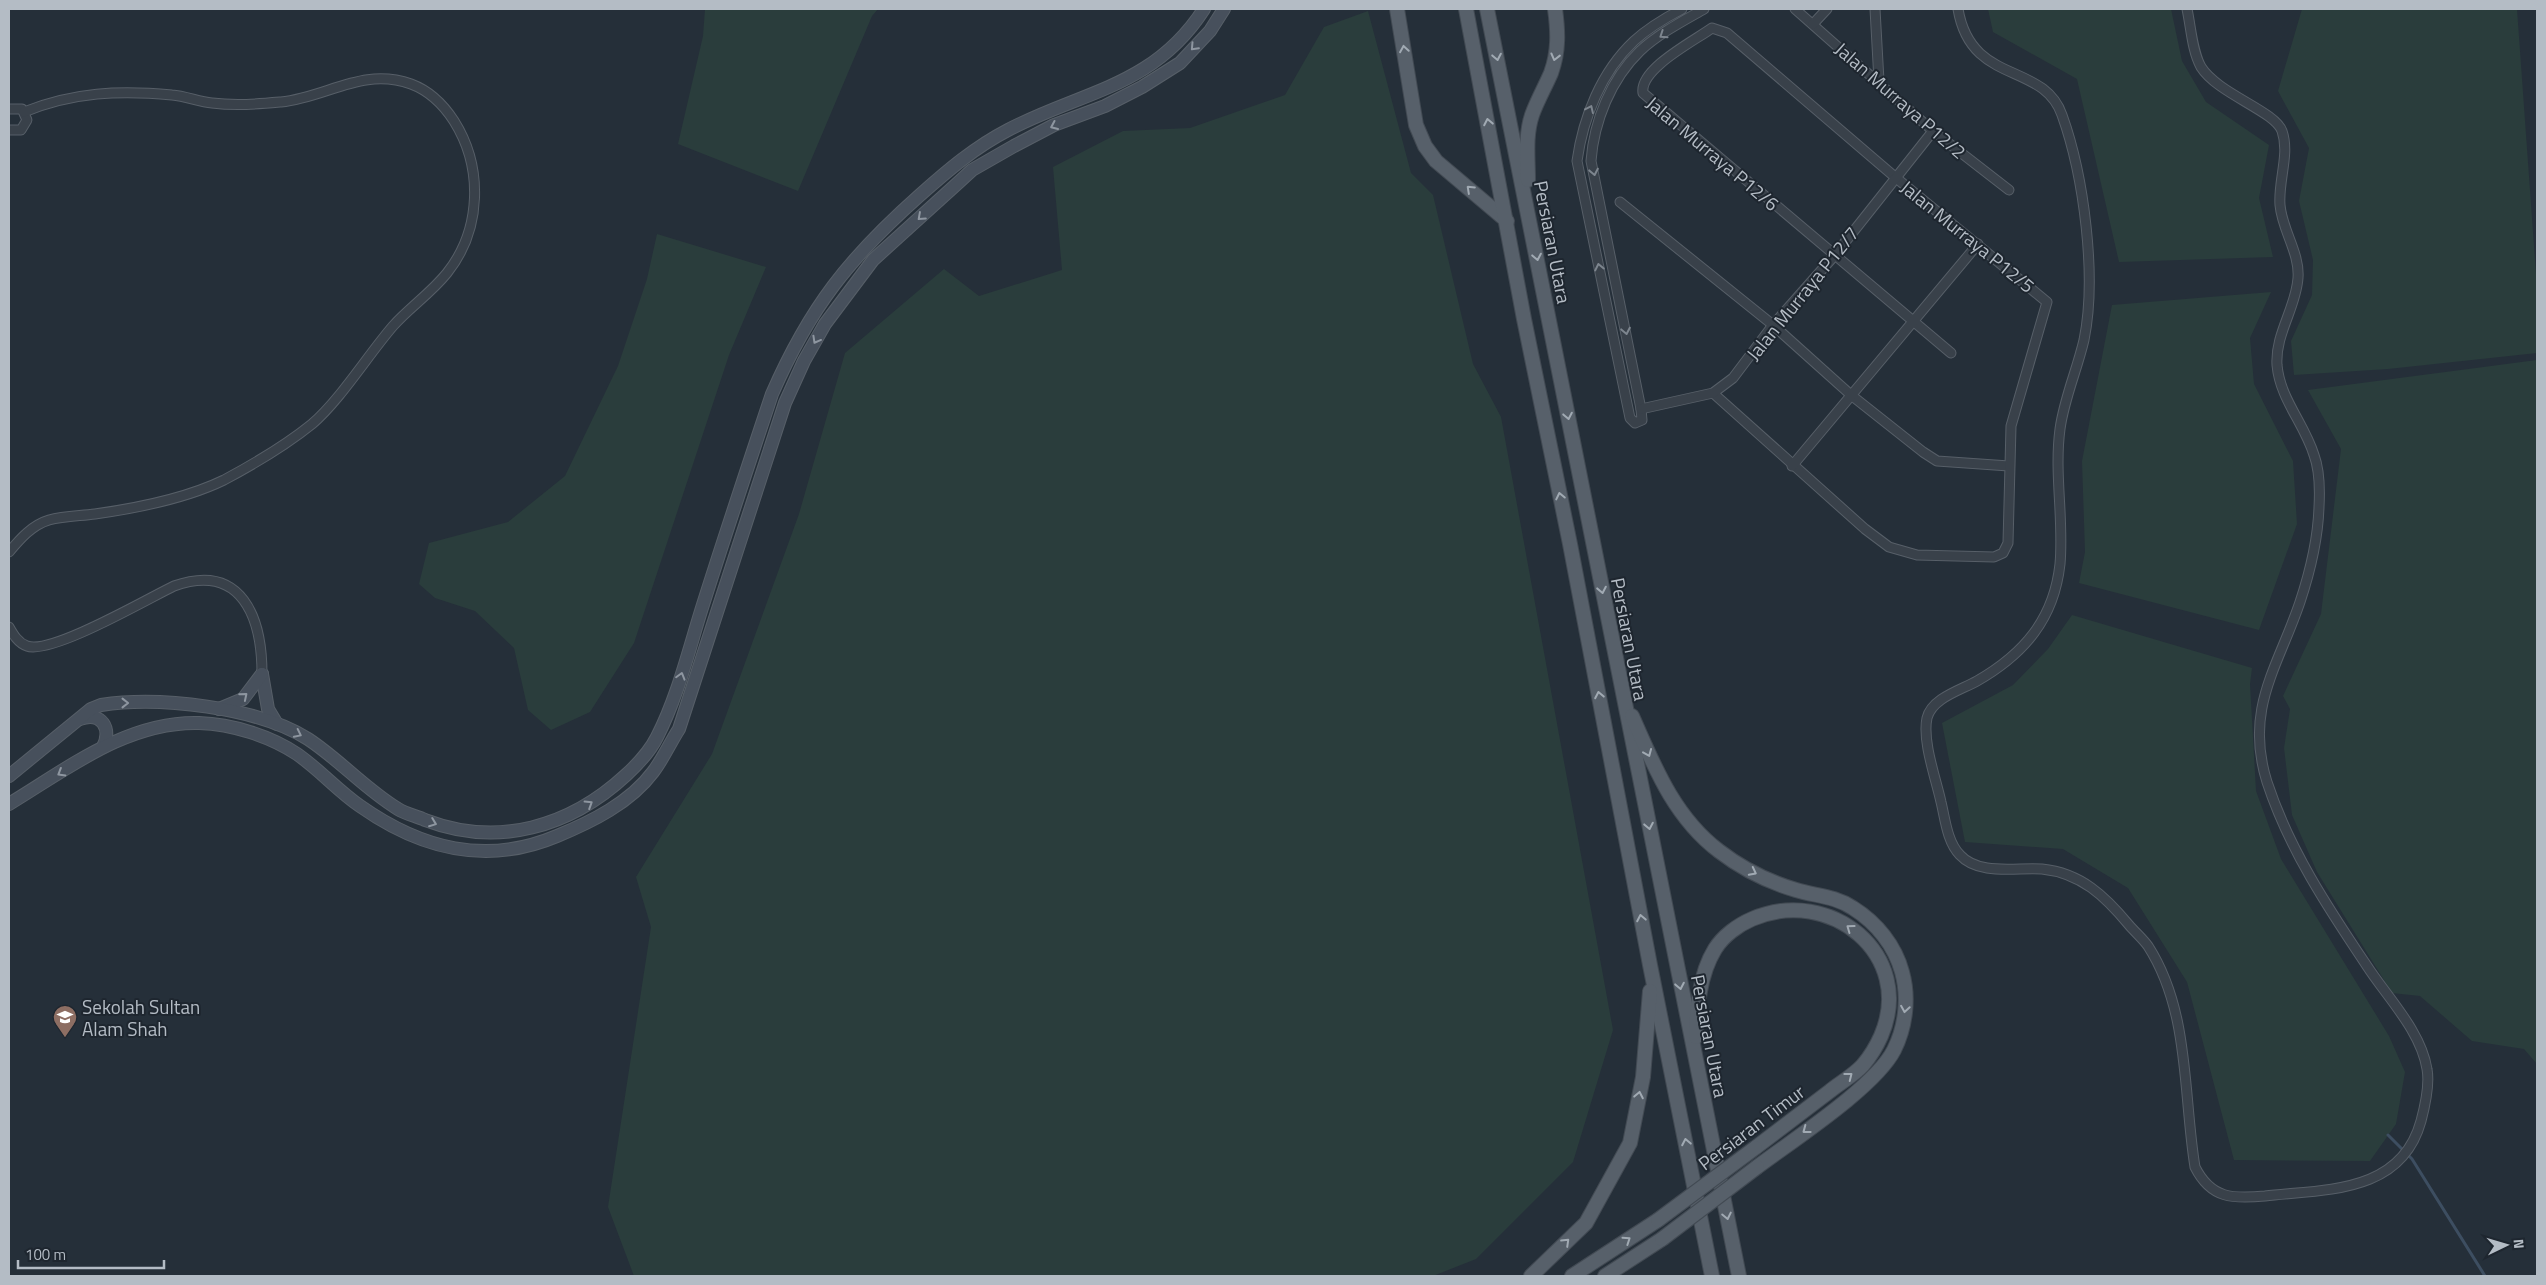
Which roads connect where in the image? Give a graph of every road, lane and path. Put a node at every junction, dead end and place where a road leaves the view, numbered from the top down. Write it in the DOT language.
graph roads {
  1 [pos="1204,9"];
  2 [pos="1224,9"];
  3 [pos="1397,9"];
  4 [pos="1466,9"];
  5 [pos="1487,9"];
  6 [pos="1556,9"];
  7 [pos="1682,9"];
  8 [pos="1704,9"];
  9 [pos="1795,9"];
  10 [pos="1827,9"];
  11 [pos="1875,9"];
  12 [pos="1958,9"];
  13 [pos="2188,9"];
  14 [pos="1813,24"];
  15 [pos="1879,81"];
  16 [pos="9,108"];
  17 [pos="24,112"];
  18 [pos="9,130"];
  19 [pos="1933,131"];
  20 [pos="1896,177"];
  21 [pos="2009,190"];
  22 [pos="1620,202"];
  23 [pos="1527,209"];
  24 [pos="1507,221"];
  25 [pos="1978,244"];
  26 [pos="1834,256"];
  27 [pos="1914,323"];
  28 [pos="1772,325"];
  29 [pos="1951,353"];
  30 [pos="1713,393"];
  31 [pos="1852,395"];
  32 [pos="1641,409"];
  33 [pos="1792,466"];
  34 [pos="2008,466"];
  35 [pos="9,552"];
  36 [pos="9,627"];
  37 [pos="262,674"];
  38 [pos="1622,693"];
  39 [pos="219,709"];
  40 [pos="80,719"];
  41 [pos="277,724"];
  42 [pos="103,747"];
  43 [pos="9,776"];
  44 [pos="9,804"];
  45 [pos="1650,966"];
  46 [pos="1696,1066"];
  47 [pos="1531,1276"];
  48 [pos="1572,1276"];
  49 [pos="1605,1276"];
  50 [pos="1712,1276"];
  51 [pos="1739,1276"];
  41 -- 1 [label="street, one-way"];
  2 -- 42 [label="street, one-way"];
  24 -- 3 [label="main road, one-way"];
  24 -- 4 [label="main road, one-way"];
  5 -- 23 [label="main road, Persiaran Utara, one-way"];
  6 -- 23 [label="main road, one-way"];
  32 -- 7 [label="street, one-way"];
  8 -- 32 [label="street, one-way"];
  9 -- 14 [label="street, Jalan Murraya P12/2"];
  10 -- 14 [label="street"];
  11 -- 15 [label="street"];
  12 -- 13 [label="street"];
  14 -- 15 [label="street, Jalan Murraya P12/2"];
  15 -- 19 [label="street, Jalan Murraya P12/2"];
  16 -- 17 [label="street"];
  17 -- 18 [label="street"];
  17 -- 35 [label="street"];
  19 -- 20 [label="street, Jalan Murraya P12/7"];
  19 -- 21 [label="street, Jalan Murraya P12/2"];
  20 -- 25 [label="street, Jalan Murraya P12/5"];
  20 -- 26 [label="street, Jalan Murraya P12/7"];
  20 -- 26 [label="street, Jalan Murraya P12/6"];
  22 -- 28 [label="street"];
  23 -- 38 [label="main road, Persiaran Utara, one-way"];
  45 -- 24 [label="main road, one-way"];
  25 -- 27 [label="street"];
  25 -- 34 [label="street, Jalan Murraya P12/5"];
  26 -- 27 [label="street"];
  26 -- 28 [label="street, Jalan Murraya P12/7"];
  27 -- 29 [label="street"];
  27 -- 31 [label="street"];
  28 -- 30 [label="street, Jalan Murraya P12/7"];
  28 -- 31 [label="street"];
  30 -- 32 [label="street, Jalan Murraya P12/7"];
  30 -- 33 [label="street"];
  31 -- 33 [label="street"];
  31 -- 34 [label="street"];
  33 -- 34 [label="street"];
  36 -- 37 [label="street"];
  39 -- 37 [label="street, one-way"];
  37 -- 41 [label="street"];
  38 -- 46 [label="main road, Persiaran Utara, one-way"];
  38 -- 49 [label="main road, Persiaran Timur, one-way, bridge"];
  40 -- 39 [label="street, one-way"];
  39 -- 41 [label="street"];
  40 -- 42 [label="street"];
  40 -- 43 [label="street"];
  42 -- 44 [label="street, one-way"];
  47 -- 45 [label="main road, one-way"];
  50 -- 45 [label="main road, one-way"];
  48 -- 46 [label="main road, Persiaran Timur, one-way, bridge"];
  46 -- 51 [label="main road, Persiaran Utara, one-way"];
}
